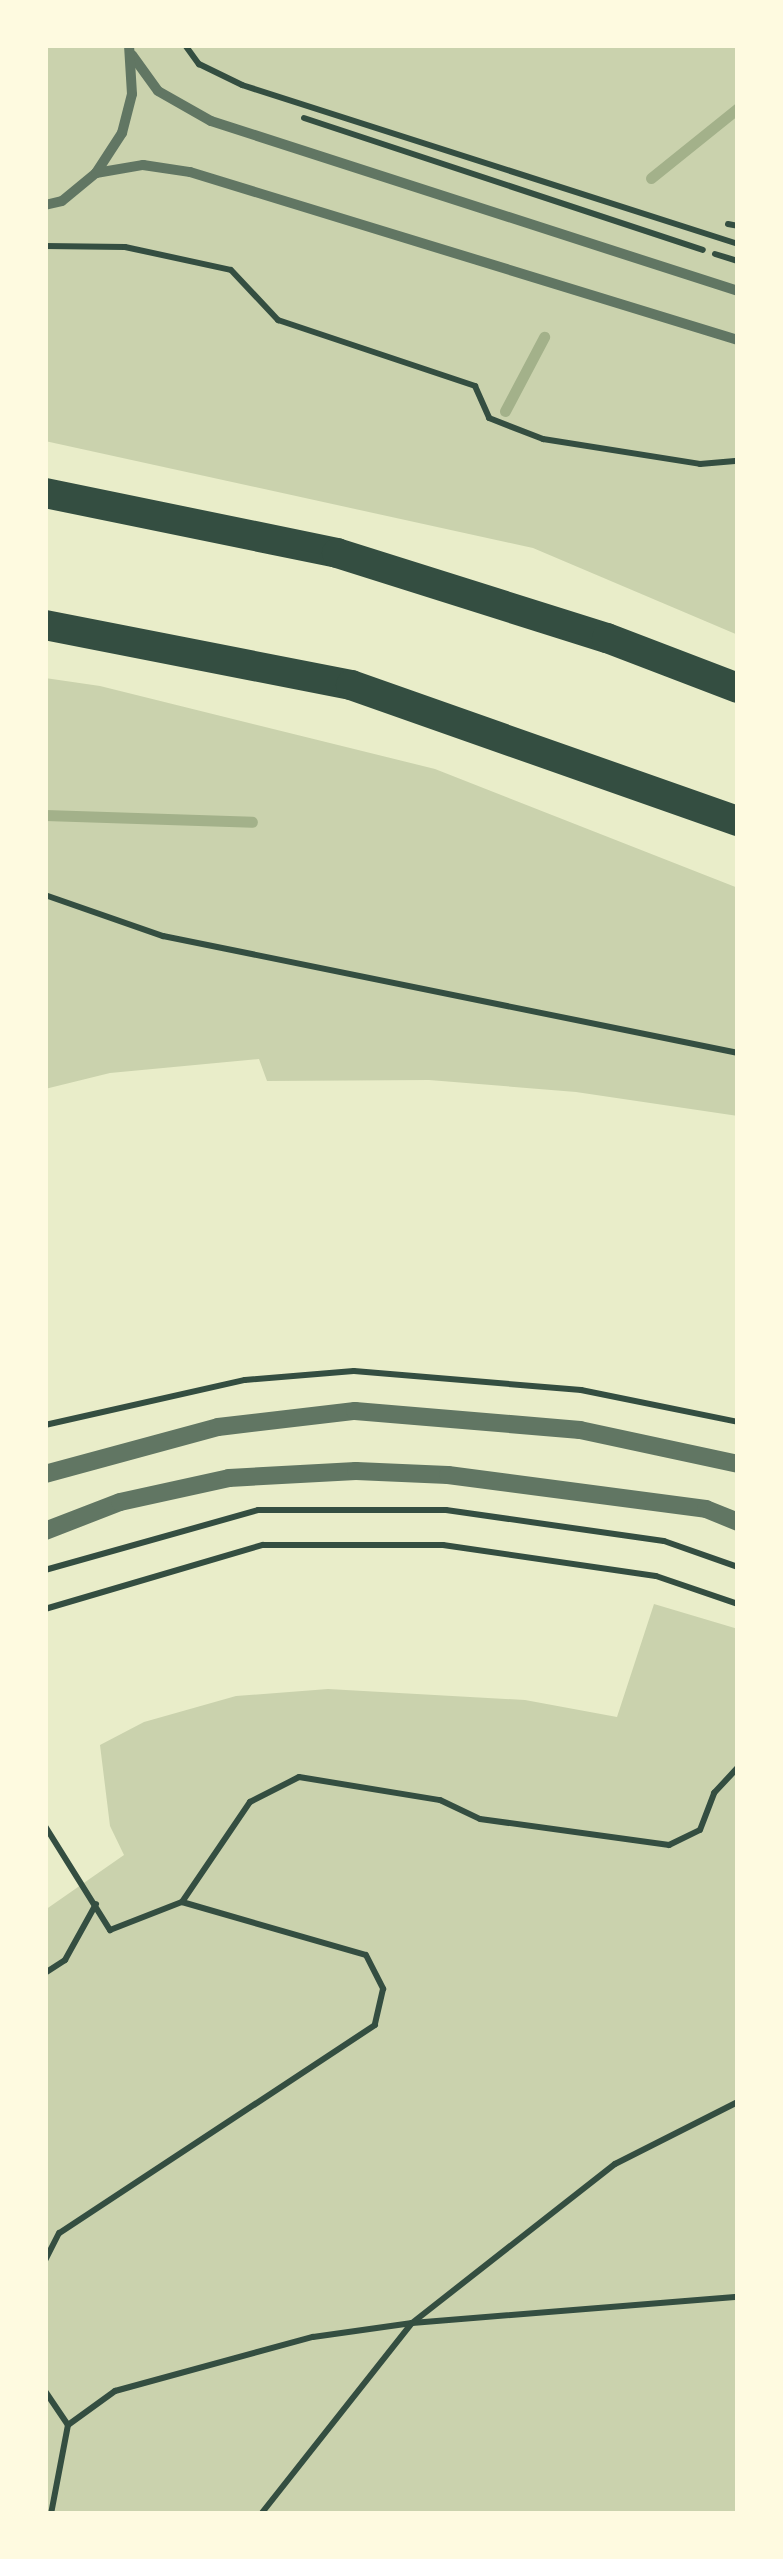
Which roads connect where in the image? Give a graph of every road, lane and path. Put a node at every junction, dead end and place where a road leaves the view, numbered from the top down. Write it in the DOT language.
graph roads {
  1 [pos="185,45"];
  2 [pos="130,50"];
  3 [pos="304,118"];
  4 [pos="96,173"];
  5 [pos="45,205"];
  6 [pos="728,224"];
  7 [pos="738,226"];
  8 [pos="738,244"];
  9 [pos="45,246"];
  10 [pos="738,260"];
  11 [pos="738,291"];
  12 [pos="738,340"];
  13 [pos="738,461"];
  14 [pos="45,493"];
  15 [pos="45,626"];
  16 [pos="738,688"];
  17 [pos="738,820"];
  18 [pos="45,895"];
  19 [pos="738,1054"];
  20 [pos="738,1464"];
  21 [pos="45,1474"];
  22 [pos="738,1522"];
  23 [pos="45,1531"];
  24 [pos="738,1567"];
  25 [pos="45,1570"];
  26 [pos="738,1604"];
  27 [pos="45,1609"];
  28 [pos="738,1767"];
  29 [pos="45,1826"];
  30 [pos="182,1902"];
  31 [pos="96,1903"];
  32 [pos="45,1973"];
  33 [pos="738,2102"];
  34 [pos="45,2261"];
  35 [pos="738,2297"];
  36 [pos="412,2323"];
  37 [pos="45,2391"];
  38 [pos="68,2425"];
  39 [pos="51,2514"];
  40 [pos="261,2514"];
  1 -- 8 [label="path"];
  2 -- 4 [label="street"];
  2 -- 11 [label="street"];
  3 -- 10 [label="path"];
  4 -- 5 [label="street"];
  4 -- 12 [label="street"];
  6 -- 7 [label="path"];
  9 -- 13 [label="path"];
  14 -- 16 [label="highway"];
  15 -- 17 [label="highway"];
  18 -- 19 [label="path"];
  20 -- 21 [label="street"];
  22 -- 23 [label="street"];
  24 -- 25 [label="path"];
  26 -- 27 [label="path"];
  28 -- 30 [label="path"];
  29 -- 31 [label="path"];
  30 -- 31 [label="path"];
  30 -- 34 [label="path"];
  31 -- 32 [label="path"];
  33 -- 36 [label="path"];
  35 -- 36 [label="path"];
  36 -- 38 [label="path"];
  36 -- 40 [label="path"];
  37 -- 38 [label="path"];
  38 -- 39 [label="path"];
}
